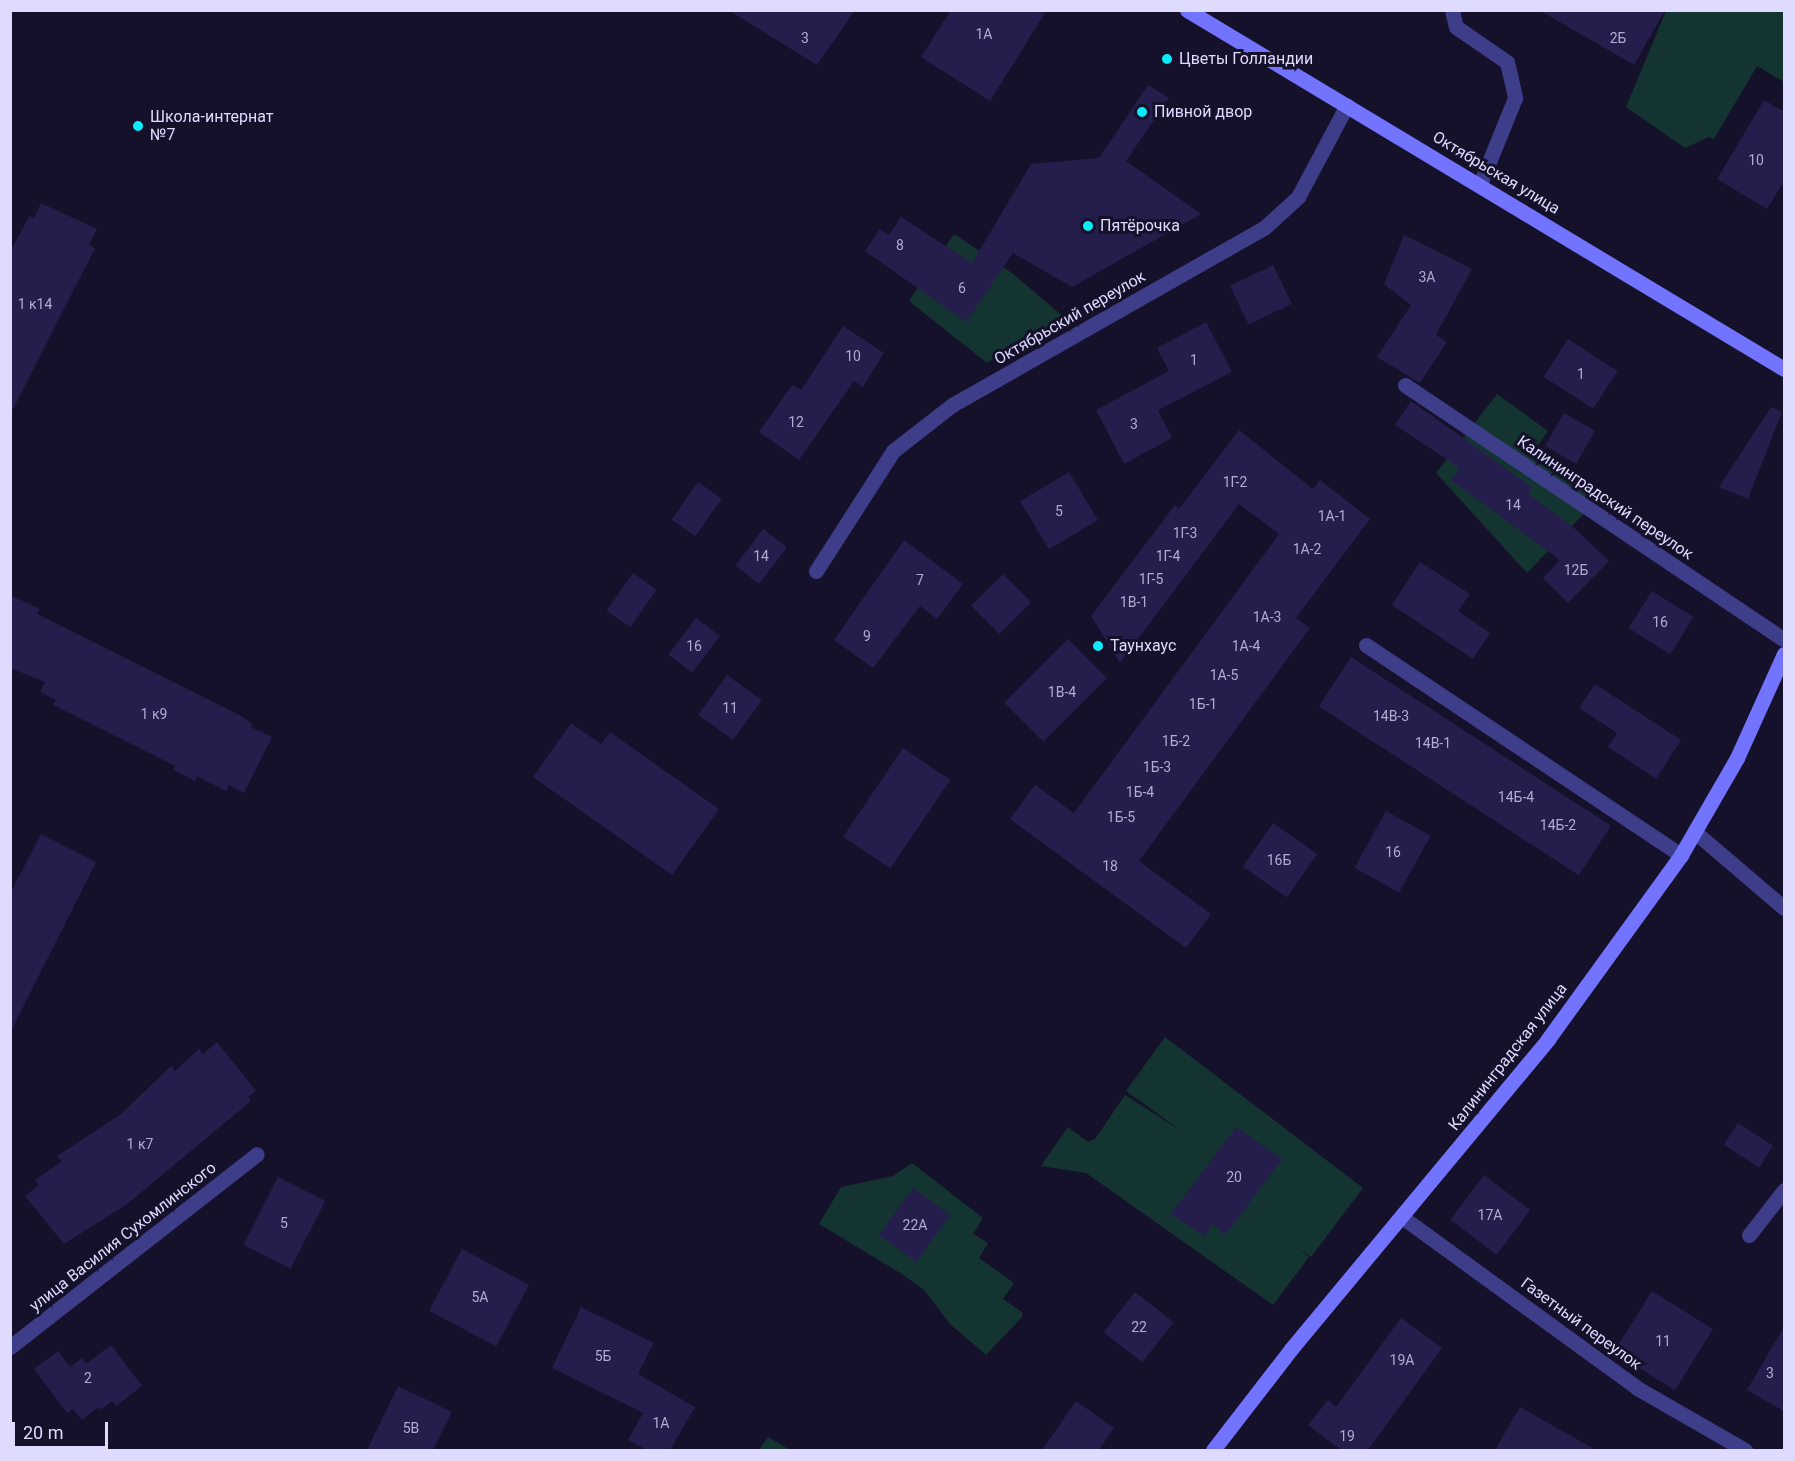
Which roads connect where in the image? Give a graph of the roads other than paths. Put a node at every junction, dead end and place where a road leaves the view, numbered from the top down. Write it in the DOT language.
graph roads {
  1 [pos="1187,10"];
  2 [pos="1452,10"];
  3 [pos="1347,105"];
  4 [pos="1480,184"];
  5 [pos="1785,369"];
  6 [pos="1405,385"];
  7 [pos="816,571"];
  8 [pos="1785,640"];
  9 [pos="1366,645"];
  10 [pos="1785,654"];
  11 [pos="1785,673"];
  12 [pos="1768,694"];
  13 [pos="1695,832"];
  14 [pos="1681,855"];
  15 [pos="1785,908"];
  16 [pos="257,1154"];
  17 [pos="1785,1190"];
  18 [pos="1402,1217"];
  19 [pos="1749,1236"];
  20 [pos="10,1347"];
  21 [pos="1213,1450"];
  22 [pos="1745,1450"];
  1 -- 3 [label="street, Октябрьская улица"];
  2 -- 4 [label="street"];
  3 -- 4 [label="street, Октябрьская улица"];
  3 -- 7 [label="street, Октябрьский переулок"];
  4 -- 5 [label="street, Октябрьская улица"];
  6 -- 8 [label="street, Калининградский переулок"];
  9 -- 14 [label="street"];
  10 -- 12 [label="street, Калининградская улица"];
  11 -- 12 [label="street"];
  12 -- 13 [label="street, Калининградская улица"];
  13 -- 14 [label="street, Калининградская улица"];
  13 -- 15 [label="street"];
  14 -- 18 [label="street, Калининградская улица"];
  16 -- 20 [label="street, улица Василия Сухомлинского"];
  17 -- 19 [label="street"];
  18 -- 21 [label="street, Калининградская улица"];
  18 -- 22 [label="street, Газетный переулок"];
}
